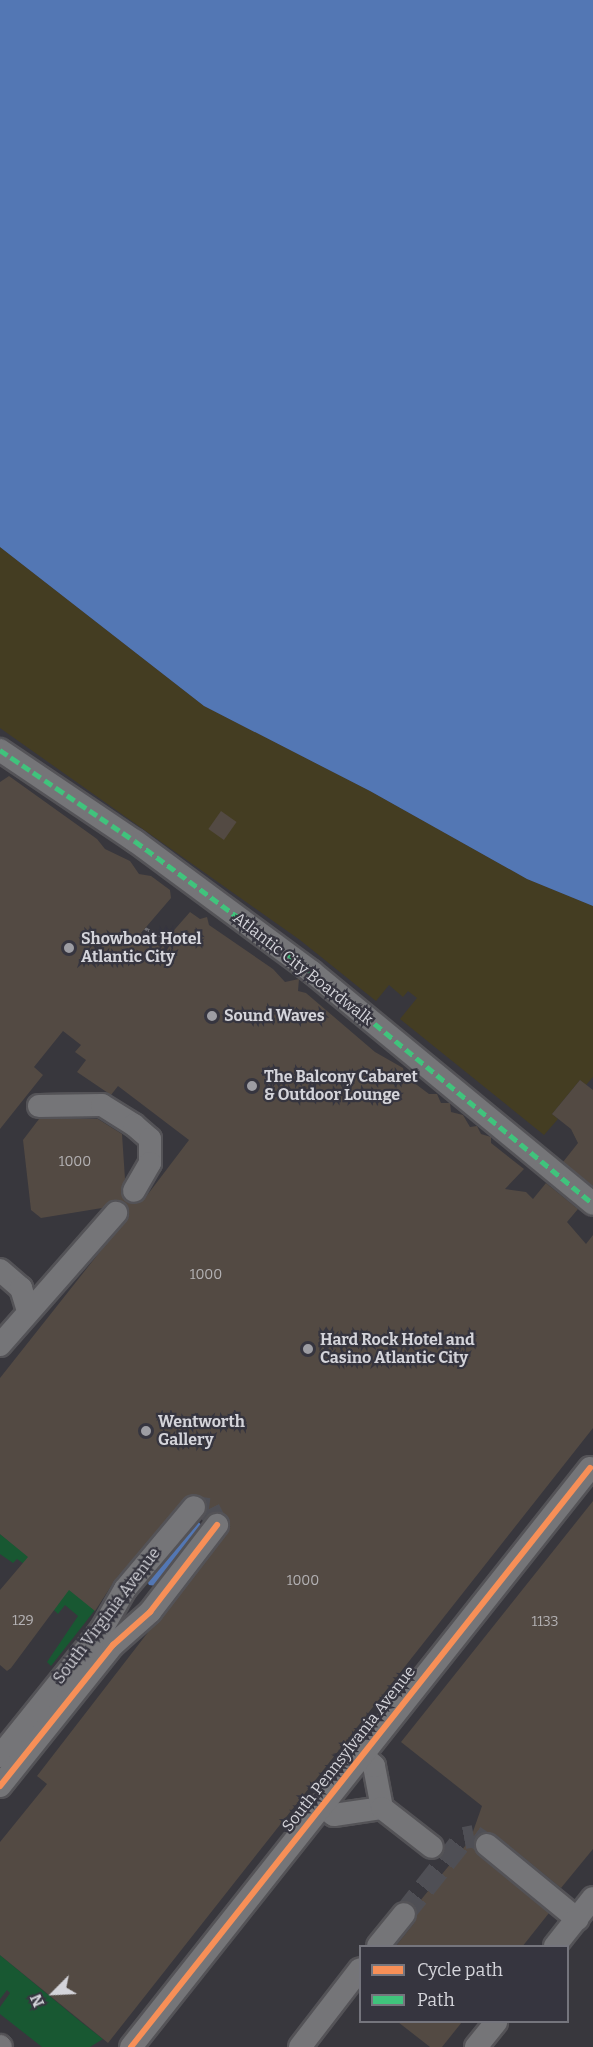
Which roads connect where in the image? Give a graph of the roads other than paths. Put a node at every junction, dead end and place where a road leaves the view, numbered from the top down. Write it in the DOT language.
graph roads {
  1 [pos="0,750"];
  2 [pos="39,1106"];
  3 [pos="134,1191"];
  4 [pos="593,1204"];
  5 [pos="116,1213"];
  6 [pos="0,1270"];
  7 [pos="28,1311"];
  8 [pos="0,1345"];
  9 [pos="590,1468"];
  10 [pos="194,1507"];
  11 [pos="217,1525"];
  12 [pos="112,1610"];
  13 [pos="134,1627"];
  14 [pos="361,1754"];
  15 [pos="0,1756"];
  16 [pos="0,1785"];
  17 [pos="321,1805"];
  18 [pos="382,1808"];
  19 [pos="487,1845"];
  20 [pos="432,1847"];
  21 [pos="593,1898"];
  22 [pos="404,1914"];
  23 [pos="577,1919"];
  24 [pos="380,1945"];
  25 [pos="557,1945"];
  26 [pos="359,1970"];
  27 [pos="495,2023"];
  28 [pos="131,2047"];
  29 [pos="300,2047"];
  30 [pos="476,2047"];
  1 -- 4 [label="street, Atlantic City Boardwalk"];
  2 -- 3 [label="street"];
  5 -- 7 [label="street"];
  6 -- 7 [label="street"];
  7 -- 8 [label="street"];
  9 -- 14 [label="street, South Pennsylvania Avenue"];
  10 -- 12 [label="street, South Virginia Avenue"];
  11 -- 13 [label="street, South Virginia Avenue"];
  12 -- 13 [label="street"];
  12 -- 15 [label="street, South Virginia Avenue"];
  13 -- 16 [label="street, South Virginia Avenue"];
  14 -- 17 [label="street, South Pennsylvania Avenue"];
  14 -- 18 [label="street"];
  17 -- 18 [label="street"];
  17 -- 28 [label="street, South Pennsylvania Avenue"];
  18 -- 20 [label="street"];
  19 -- 23 [label="street"];
  21 -- 23 [label="street"];
  22 -- 24 [label="street"];
  23 -- 25 [label="street"];
  26 -- 29 [label="street"];
  27 -- 30 [label="street"];
}
